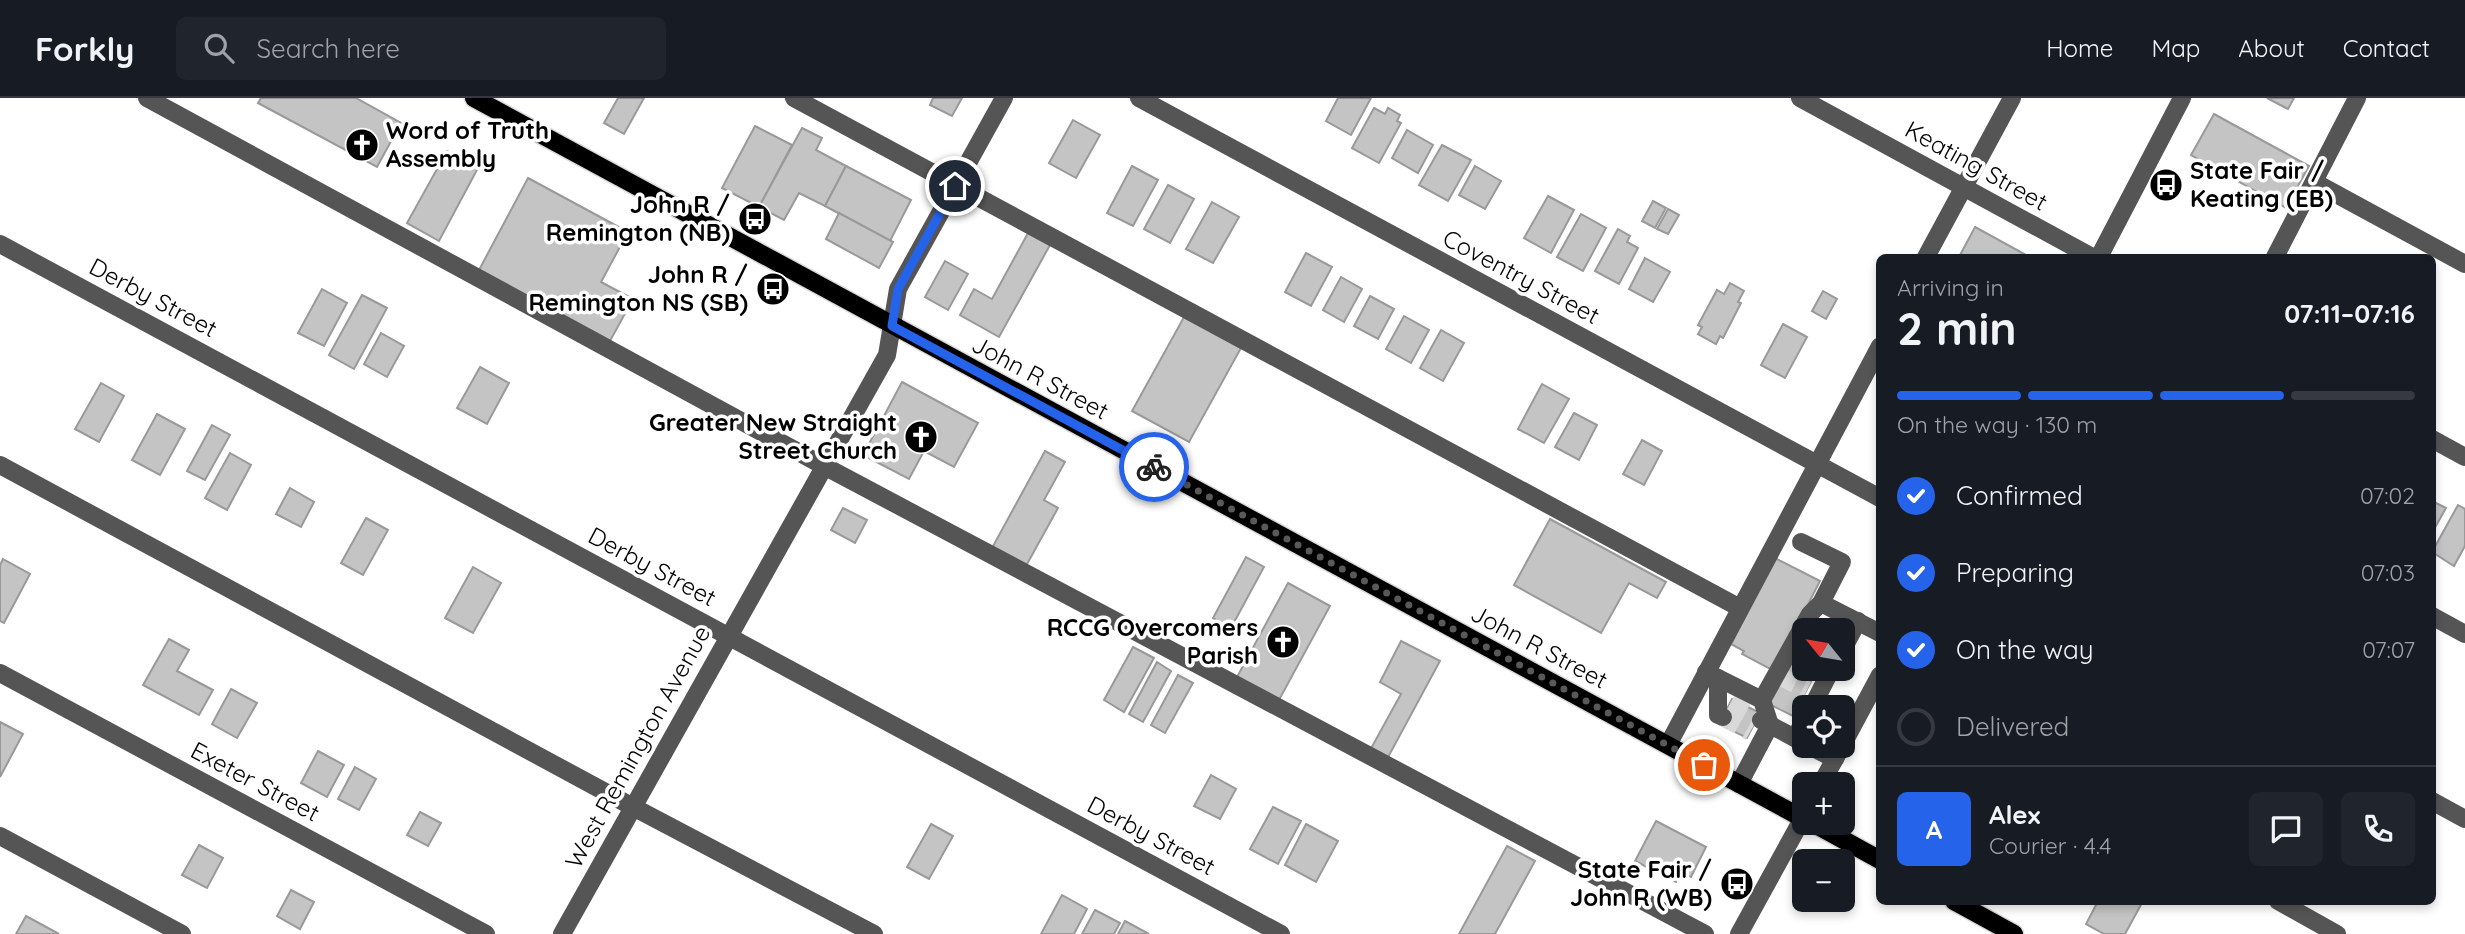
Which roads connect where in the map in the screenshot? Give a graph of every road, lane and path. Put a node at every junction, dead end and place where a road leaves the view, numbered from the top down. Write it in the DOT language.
graph roads {
  1 [pos="147,98"];
  2 [pos="474,98"];
  3 [pos="793,98"];
  4 [pos="1004,98"];
  5 [pos="1139,98"];
  6 [pos="1800,98"];
  7 [pos="2011,98"];
  8 [pos="2182,98"];
  9 [pos="2357,98"];
  10 [pos="2314,182"];
  11 [pos="955,186"];
  12 [pos="1964,187"];
  13 [pos="0,244"];
  14 [pos="1929,254"];
  15 [pos="2087,254"];
  16 [pos="2101,254"];
  17 [pos="2277,254"];
  18 [pos="2465,264"];
  19 [pos="892,326"];
  20 [pos="1876,353"];
  21 [pos="2436,441"];
  22 [pos="2465,457"];
  23 [pos="1817,464"];
  24 [pos="0,465"];
  25 [pos="824,467"];
  26 [pos="1876,496"];
  27 [pos="1801,542"];
  28 [pos="1821,603"];
  29 [pos="1740,608"];
  30 [pos="2436,618"];
  31 [pos="1858,621"];
  32 [pos="1855,627"];
  33 [pos="1876,631"];
  34 [pos="2465,634"];
  35 [pos="728,636"];
  36 [pos="0,673"];
  37 [pos="1712,675"];
  38 [pos="1876,682"];
  39 [pos="1762,700"];
  40 [pos="1723,706"];
  41 [pos="1855,721"];
  42 [pos="1760,728"];
  43 [pos="1792,738"];
  44 [pos="1668,745"];
  45 [pos="1739,784"];
  46 [pos="2436,803"];
  47 [pos="633,807"];
  48 [pos="1792,812"];
  49 [pos="2465,819"];
  50 [pos="1797,835"];
  51 [pos="1835,835"];
  52 [pos="0,836"];
  53 [pos="1876,858"];
  54 [pos="1961,905"];
  55 [pos="2285,905"];
  56 [pos="182,934"];
  57 [pos="486,934"];
  58 [pos="562,934"];
  59 [pos="874,934"];
  60 [pos="1281,934"];
  61 [pos="1705,934"];
  62 [pos="1739,934"];
  63 [pos="2014,934"];
  64 [pos="2337,934"];
  1 -- 25 [label="street"];
  2 -- 19 [label="main road, John R Street"];
  3 -- 11 [label="street"];
  4 -- 11 [label="street, West Remington Avenue"];
  5 -- 23 [label="street, Coventry Street"];
  6 -- 12 [label="street, Keating Street"];
  7 -- 12 [label="street"];
  8 -- 16 [label="street"];
  9 -- 10 [label="street"];
  10 -- 17 [label="street"];
  10 -- 18 [label="street"];
  11 -- 19 [label="street, West Remington Avenue"];
  11 -- 29 [label="street"];
  12 -- 14 [label="street"];
  12 -- 15 [label="street, Keating Street"];
  13 -- 35 [label="street, Derby Street"];
  19 -- 25 [label="street, West Remington Avenue"];
  19 -- 44 [label="main road, John R Street"];
  20 -- 23 [label="street"];
  21 -- 22 [label="street"];
  23 -- 26 [label="street, Coventry Street"];
  23 -- 29 [label="street"];
  24 -- 47 [label="street"];
  25 -- 35 [label="street, West Remington Avenue"];
  25 -- 61 [label="street"];
  27 -- 28 [label="street"];
  28 -- 31 [label="street"];
  28 -- 39 [label="street"];
  29 -- 37 [label="street"];
  30 -- 34 [label="street"];
  31 -- 32 [label="street"];
  31 -- 33 [label="street"];
  35 -- 47 [label="street, West Remington Avenue"];
  35 -- 60 [label="street, Derby Street"];
  36 -- 57 [label="street, Exeter Street"];
  37 -- 39 [label="street"];
  37 -- 40 [label="street"];
  37 -- 44 [label="street"];
  38 -- 41 [label="street"];
  39 -- 42 [label="street"];
  42 -- 43 [label="street"];
  42 -- 45 [label="street"];
  44 -- 45 [label="main road, John R Street"];
  45 -- 48 [label="main road, John R Street"];
  46 -- 49 [label="street"];
  47 -- 58 [label="street, West Remington Avenue"];
  47 -- 59 [label="street"];
  50 -- 62 [label="street"];
  51 -- 53 [label="main road, John R Street"];
  52 -- 56 [label="street"];
  54 -- 63 [label="main road"];
  55 -- 64 [label="street"];
}
